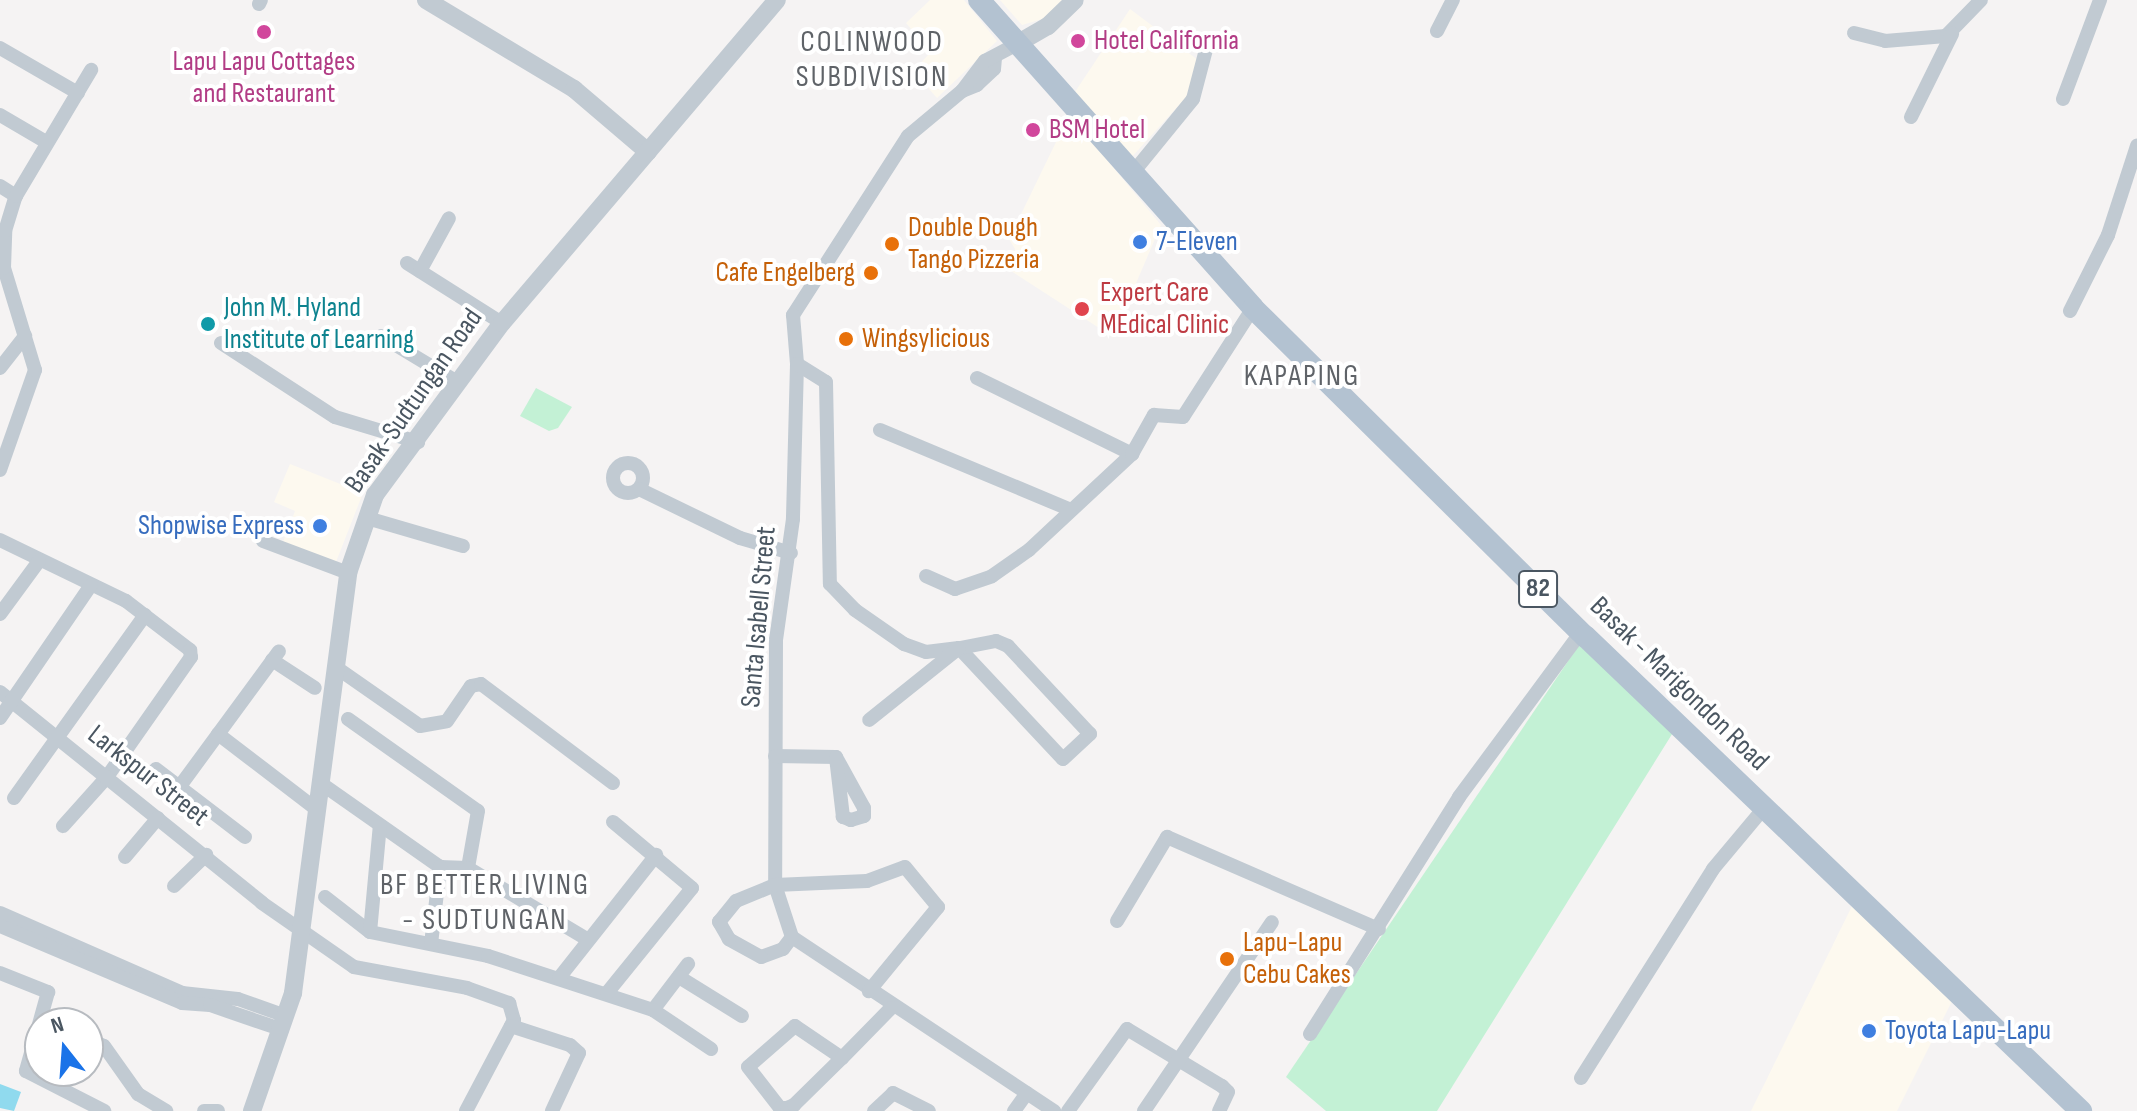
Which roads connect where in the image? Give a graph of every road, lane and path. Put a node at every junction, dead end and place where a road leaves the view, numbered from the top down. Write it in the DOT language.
graph roads {
  1 [pos="426,0"];
  2 [pos="777,0"];
  3 [pos="979,0"];
  4 [pos="994,0"];
  5 [pos="1075,0"];
  6 [pos="1453,0"];
  7 [pos="1981,0"];
  8 [pos="2100,0"];
  9 [pos="1437,31"];
  10 [pos="1854,33"];
  11 [pos="1952,34"];
  12 [pos="1020,42"];
  13 [pos="1208,42"];
  14 [pos="0,48"];
  15 [pos="91,70"];
  16 [pos="78,93"];
  17 [pos="2063,99"];
  18 [pos="0,115"];
  19 [pos="1911,117"];
  20 [pos="46,142"];
  21 [pos="2137,146"];
  22 [pos="648,152"];
  23 [pos="1131,175"];
  24 [pos="0,186"];
  25 [pos="16,196"];
  26 [pos="449,218"];
  27 [pos="2,265"];
  28 [pos="1253,308"];
  29 [pos="2070,311"];
  30 [pos="502,323"];
  31 [pos="25,336"];
  32 [pos="381,336"];
  33 [pos="221,343"];
  34 [pos="797,364"];
  35 [pos="0,368"];
  36 [pos="977,378"];
  37 [pos="459,383"];
  38 [pos="880,430"];
  39 [pos="418,442"];
  40 [pos="1132,454"];
  41 [pos="0,470"];
  42 [pos="639,489"];
  43 [pos="1069,509"];
  44 [pos="367,518"];
  45 [pos="0,540"];
  46 [pos="263,541"];
  47 [pos="463,546"];
  48 [pos="791,553"];
  49 [pos="39,561"];
  50 [pos="348,573"];
  51 [pos="926,576"];
  52 [pos="91,585"];
  53 [pos="0,614"];
  54 [pos="145,615"];
  55 [pos="1581,632"];
  56 [pos="959,648"];
  57 [pos="337,668"];
  58 [pos="315,688"];
  59 [pos="4,704"];
  60 [pos="348,719"];
  61 [pos="869,720"];
  62 [pos="218,734"];
  63 [pos="57,742"];
  64 [pos="775,756"];
  65 [pos="836,757"];
  66 [pos="156,769"];
  67 [pos="104,780"];
  68 [pos="319,782"];
  69 [pos="613,783"];
  70 [pos="180,786"];
  71 [pos="14,798"];
  72 [pos="1764,808"];
  73 [pos="316,809"];
  74 [pos="156,821"];
  75 [pos="613,822"];
  76 [pos="380,825"];
  77 [pos="63,826"];
  78 [pos="245,837"];
  79 [pos="656,855"];
  80 [pos="125,857"];
  81 [pos="203,857"];
  82 [pos="440,867"];
  83 [pos="468,868"];
  84 [pos="775,885"];
  85 [pos="174,886"];
  86 [pos="325,897"];
  87 [pos="0,913"];
  88 [pos="1117,921"];
  89 [pos="1272,922"];
  90 [pos="0,926"];
  91 [pos="302,928"];
  92 [pos="1379,929"];
  93 [pos="370,932"];
  94 [pos="792,937"];
  95 [pos="585,938"];
  96 [pos="431,944"];
  97 [pos="99,964"];
  98 [pos="688,964"];
  99 [pos="0,973"];
  100 [pos="679,977"];
  101 [pos="559,978"];
  102 [pos="869,991"];
  103 [pos="607,993"];
  104 [pos="891,1008"];
  105 [pos="653,1010"];
  106 [pos="742,1016"];
  107 [pos="283,1022"];
  108 [pos="511,1026"];
  109 [pos="1310,1034"];
  110 [pos="104,1046"];
  111 [pos="711,1049"];
  112 [pos="842,1058"];
  113 [pos="1180,1059"];
  114 [pos="1581,1078"];
  115 [pos="1027,1093"];
  116 [pos="104,1111"];
  117 [pos="166,1111"];
  118 [pos="204,1111"];
  119 [pos="218,1111"];
  120 [pos="252,1111"];
  121 [pos="466,1111"];
  122 [pos="552,1111"];
  123 [pos="874,1111"];
  124 [pos="929,1111"];
  125 [pos="1014,1111"];
  126 [pos="1054,1111"];
  127 [pos="1068,1111"];
  128 [pos="1144,1111"];
  129 [pos="1219,1111"];
  130 [pos="2081,1111"];
  1 -- 22 [label="street"];
  2 -- 22 [label="street, Basak-Sudtungan Road"];
  3 -- 12 [label="main road, Basak - Marigondon Road / 82"];
  4 -- 12 [label="main road, Basak - Marigondon Road / 82"];
  5 -- 12 [label="street"];
  6 -- 9 [label="street"];
  7 -- 11 [label="street"];
  8 -- 17 [label="street"];
  10 -- 11 [label="street"];
  11 -- 19 [label="street"];
  12 -- 23 [label="main road, Basak - Marigondon Road / 82"];
  12 -- 34 [label="street, Santa Isabell Street"];
  13 -- 23 [label="street"];
  14 -- 16 [label="street"];
  15 -- 16 [label="street"];
  16 -- 20 [label="street"];
  18 -- 20 [label="street"];
  20 -- 25 [label="street"];
  21 -- 29 [label="street"];
  22 -- 30 [label="street, Basak-Sudtungan Road"];
  23 -- 28 [label="main road, Basak - Marigondon Road / 82"];
  24 -- 25 [label="street"];
  25 -- 27 [label="street"];
  26 -- 30 [label="street"];
  27 -- 31 [label="street"];
  28 -- 40 [label="street"];
  28 -- 55 [label="main road, Basak - Marigondon Road / 82"];
  30 -- 37 [label="street, Basak-Sudtungan Road"];
  31 -- 35 [label="street"];
  31 -- 41 [label="street"];
  32 -- 37 [label="street"];
  33 -- 39 [label="street"];
  34 -- 48 [label="street, Santa Isabell Street"];
  34 -- 56 [label="street"];
  36 -- 40 [label="street"];
  37 -- 39 [label="street, Basak-Sudtungan Road"];
  38 -- 43 [label="street"];
  39 -- 44 [label="street, Basak-Sudtungan Road"];
  40 -- 43 [label="street"];
  42 -- 48 [label="street"];
  43 -- 51 [label="street"];
  44 -- 47 [label="street"];
  44 -- 50 [label="street, Basak-Sudtungan Road"];
  45 -- 49 [label="street"];
  46 -- 50 [label="street"];
  48 -- 64 [label="street, Santa Isabell Street"];
  49 -- 52 [label="street"];
  49 -- 53 [label="street"];
  50 -- 57 [label="street, Basak-Sudtungan Road"];
  52 -- 54 [label="street"];
  52 -- 59 [label="street"];
  54 -- 63 [label="street"];
  54 -- 67 [label="street"];
  55 -- 72 [label="main road, Basak - Marigondon Road / 82"];
  55 -- 92 [label="street"];
  56 -- 56 [label="street"];
  56 -- 61 [label="street"];
  57 -- 68 [label="street, Basak-Sudtungan Road"];
  57 -- 69 [label="street"];
  58 -- 62 [label="street"];
  59 -- 63 [label="street, Larkspur Street"];
  60 -- 83 [label="street"];
  62 -- 70 [label="street"];
  62 -- 73 [label="street"];
  63 -- 67 [label="street, Larkspur Street"];
  63 -- 71 [label="street"];
  64 -- 65 [label="street"];
  64 -- 84 [label="street, Santa Isabell Street"];
  66 -- 70 [label="street"];
  67 -- 74 [label="street, Larkspur Street"];
  67 -- 77 [label="street"];
  68 -- 73 [label="street, Basak-Sudtungan Road"];
  68 -- 76 [label="street"];
  70 -- 78 [label="street"];
  72 -- 114 [label="street"];
  72 -- 130 [label="main road, Basak - Marigondon Road / 82"];
  73 -- 91 [label="street, Basak-Sudtungan Road"];
  74 -- 80 [label="street"];
  74 -- 81 [label="street, Larkspur Street"];
  75 -- 79 [label="street"];
  76 -- 82 [label="street"];
  76 -- 93 [label="street"];
  79 -- 95 [label="street"];
  79 -- 103 [label="street"];
  81 -- 85 [label="street"];
  81 -- 91 [label="street, Larkspur Street"];
  82 -- 83 [label="street"];
  82 -- 96 [label="street"];
  83 -- 95 [label="street"];
  84 -- 94 [label="street, Santa Isabell Street"];
  84 -- 94 [label="street"];
  84 -- 102 [label="street"];
  86 -- 93 [label="street"];
  87 -- 97 [label="street"];
  88 -- 92 [label="street"];
  89 -- 113 [label="street"];
  90 -- 97 [label="street"];
  91 -- 107 [label="street, Basak-Sudtungan Road"];
  91 -- 108 [label="street, Larkspur Street"];
  92 -- 109 [label="street"];
  93 -- 96 [label="street"];
  94 -- 102 [label="street"];
  95 -- 101 [label="street"];
  96 -- 101 [label="street"];
  97 -- 107 [label="street"];
  98 -- 100 [label="street"];
  99 -- 116 [label="street"];
  100 -- 105 [label="street"];
  100 -- 106 [label="street"];
  101 -- 103 [label="street"];
  102 -- 104 [label="street"];
  103 -- 105 [label="street"];
  104 -- 112 [label="street"];
  104 -- 115 [label="street"];
  105 -- 111 [label="street"];
  107 -- 120 [label="street, Basak-Sudtungan Road"];
  108 -- 121 [label="street"];
  108 -- 122 [label="street"];
  110 -- 117 [label="street"];
  112 -- 112 [label="street"];
  113 -- 127 [label="street"];
  113 -- 128 [label="street"];
  113 -- 129 [label="street"];
  115 -- 125 [label="street"];
  115 -- 126 [label="street"];
  118 -- 119 [label="street"];
  123 -- 124 [label="street"];
}
